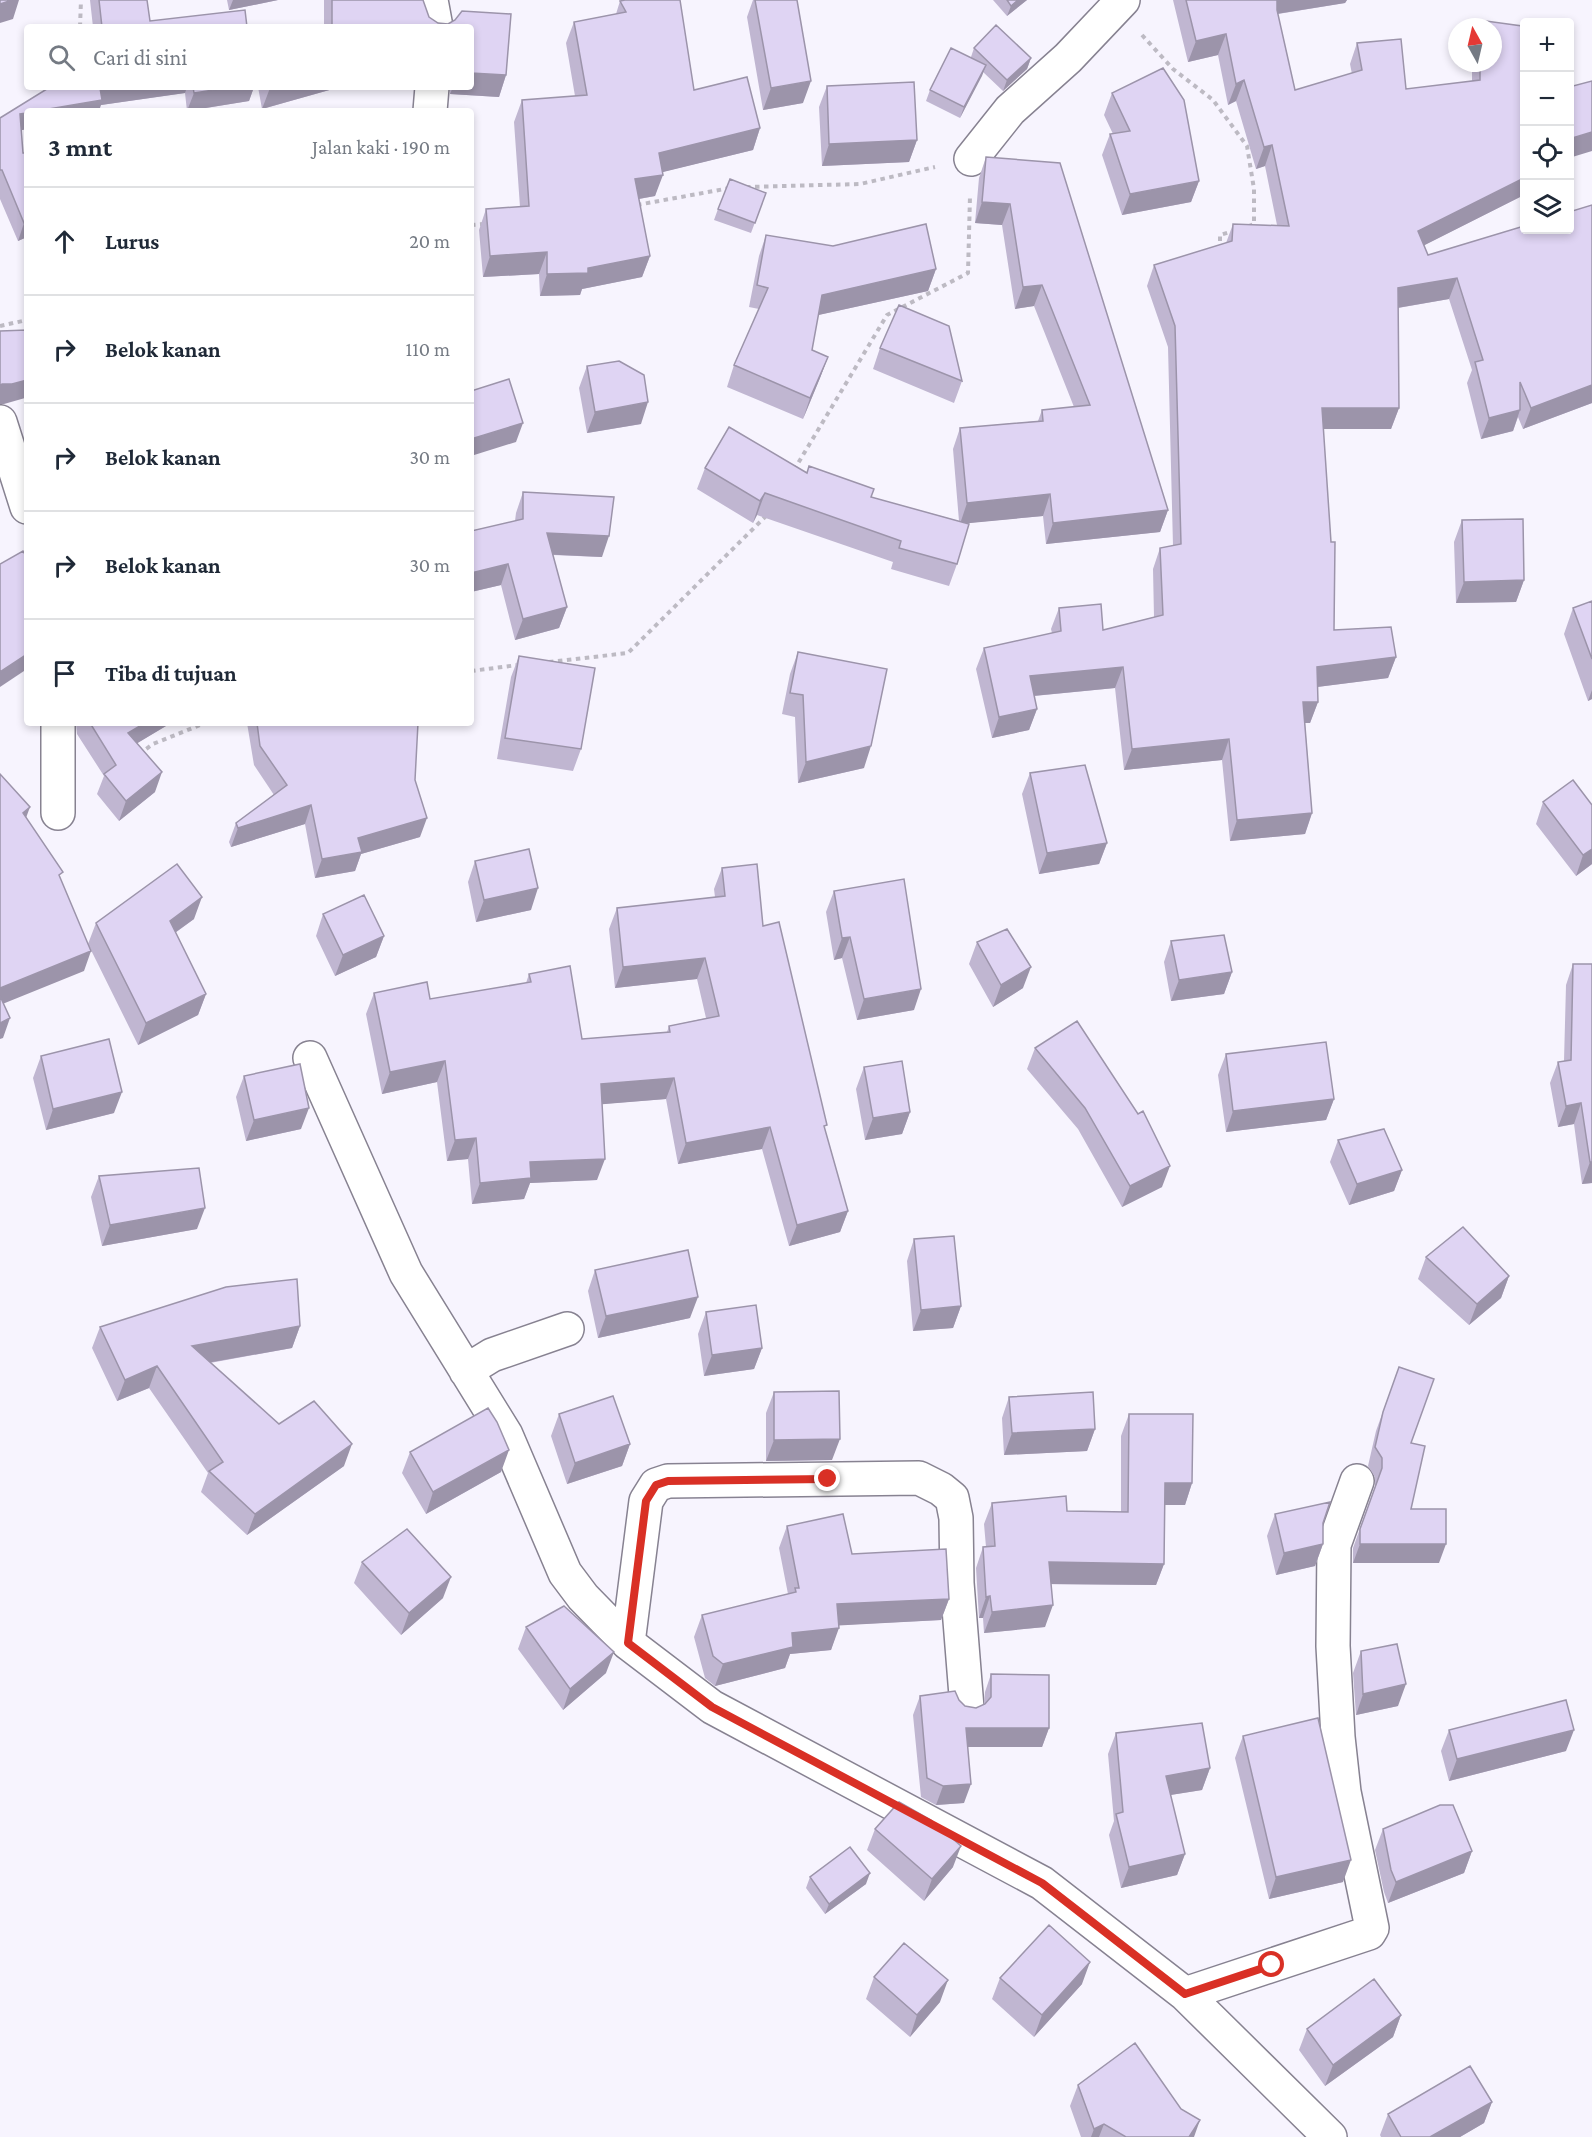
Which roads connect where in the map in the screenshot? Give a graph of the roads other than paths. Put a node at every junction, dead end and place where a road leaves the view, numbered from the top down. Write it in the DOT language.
graph roads {
  1 [pos="431,0"];
  2 [pos="1120,4"];
  3 [pos="435,24"];
  4 [pos="432,90"];
  5 [pos="430,108"];
  6 [pos="971,159"];
  7 [pos="0,422"];
  8 [pos="24,498"];
  9 [pos="57,726"];
  10 [pos="57,813"];
  11 [pos="310,1058"];
  12 [pos="567,1329"];
  13 [pos="466,1371"];
  14 [pos="1357,1481"];
  15 [pos="628,1643"];
  16 [pos="968,1708"];
  17 [pos="1185,1994"];
  18 [pos="1330,2137"];
  1 -- 3 [label="street"];
  2 -- 6 [label="street"];
  4 -- 5 [label="street"];
  7 -- 8 [label="street"];
  9 -- 10 [label="street"];
  11 -- 13 [label="street"];
  12 -- 13 [label="street"];
  13 -- 15 [label="street"];
  14 -- 17 [label="street"];
  15 -- 16 [label="street"];
  15 -- 17 [label="street"];
  17 -- 18 [label="street"];
}
